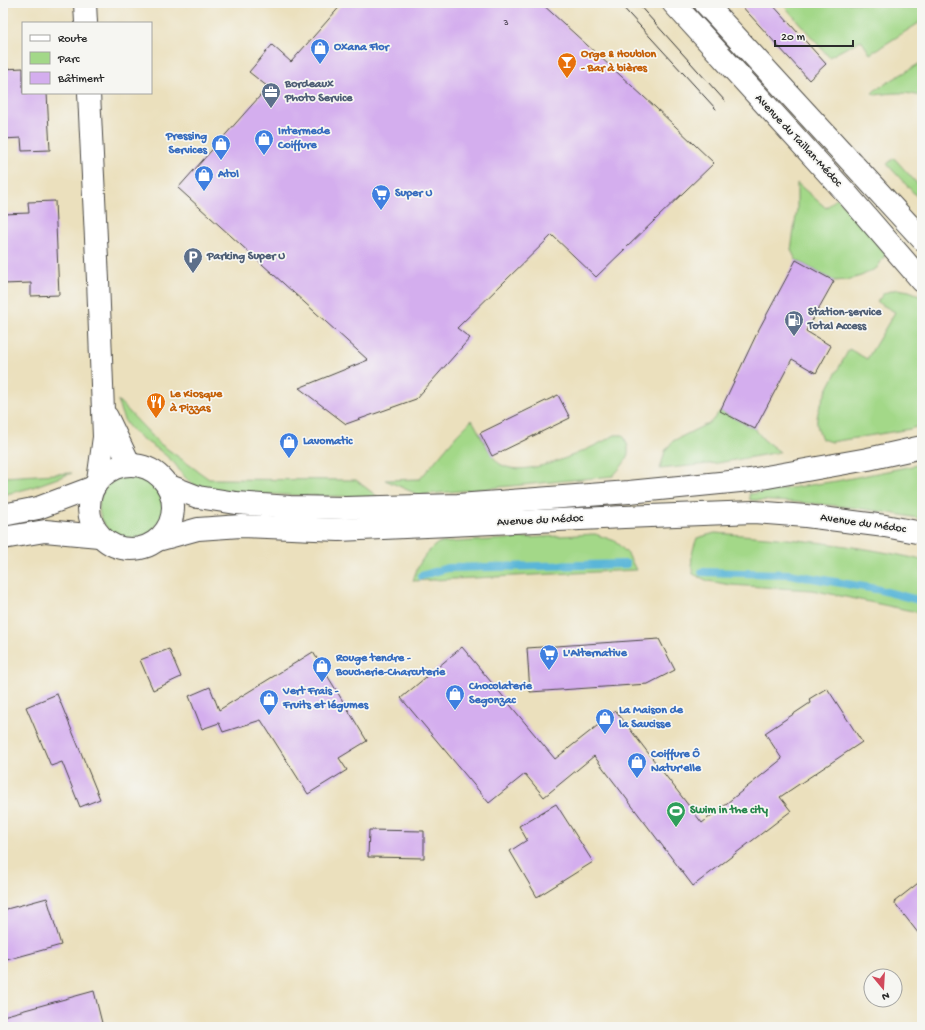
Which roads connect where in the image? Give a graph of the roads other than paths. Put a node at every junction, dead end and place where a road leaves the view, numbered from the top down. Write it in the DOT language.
graph roads {
  1 [pos="85,3"];
  2 [pos="673,3"];
  3 [pos="705,3"];
  4 [pos="86,22"];
  5 [pos="90,94"];
  6 [pos="922,239"];
  7 [pos="922,281"];
  8 [pos="103,400"];
  9 [pos="922,447"];
  10 [pos="130,465"];
  11 [pos="96,484"];
  12 [pos="167,485"];
  13 [pos="3,516"];
  14 [pos="922,533"];
  15 [pos="99,536"];
  16 [pos="3,538"];
  17 [pos="158,540"];
  1 -- 4 [label="main road"];
  2 -- 7 [label="main road, Avenue du Taillan-Médoc"];
  3 -- 6 [label="main road, Avenue du Taillan-Médoc"];
  5 -- 8 [label="main road"];
  8 -- 10 [label="main road"];
  8 -- 11 [label="main road"];
  9 -- 12 [label="main road, Avenue du Médoc"];
  10 -- 11 [label="main road"];
  10 -- 12 [label="main road"];
  11 -- 13 [label="main road"];
  11 -- 15 [label="main road"];
  12 -- 17 [label="main road"];
  14 -- 17 [label="main road, Avenue du Médoc"];
  15 -- 16 [label="main road"];
  15 -- 17 [label="main road"];
}
